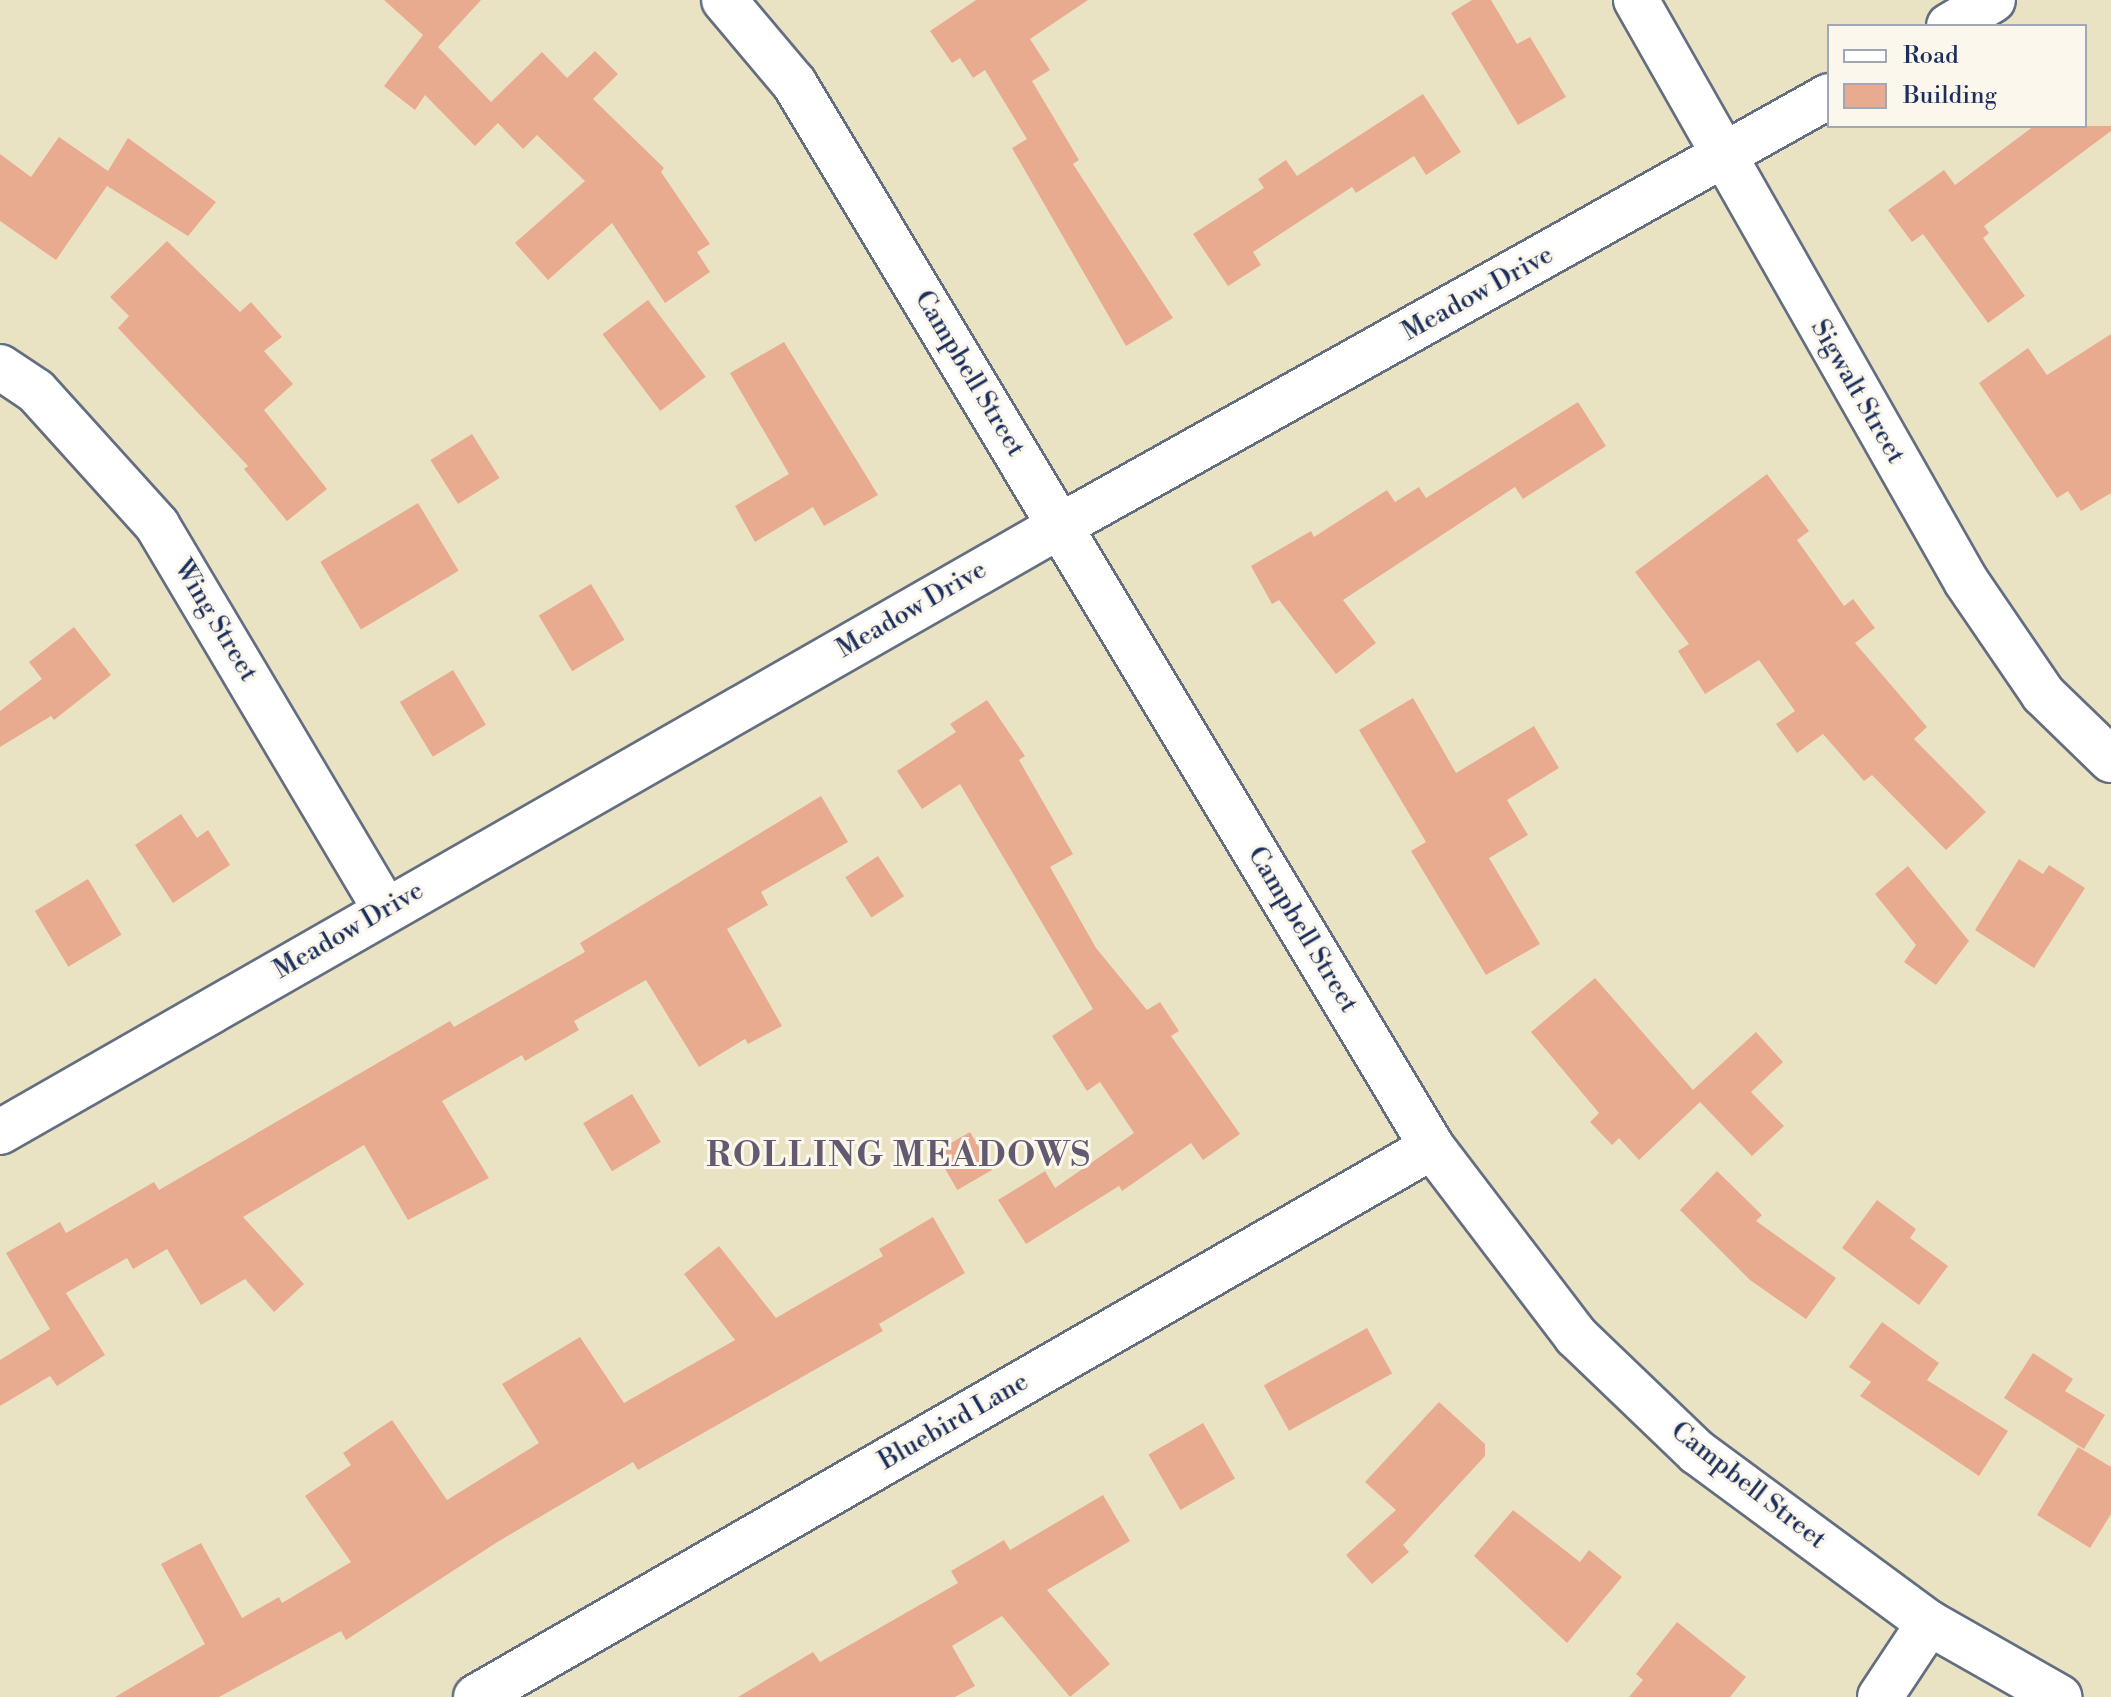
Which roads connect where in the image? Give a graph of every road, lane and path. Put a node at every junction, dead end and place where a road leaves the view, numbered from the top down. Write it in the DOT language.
graph roads {
  1 [pos="724,0"];
  2 [pos="1636,0"];
  3 [pos="1993,0"];
  4 [pos="1952,24"];
  5 [pos="1827,97"];
  6 [pos="1723,157"];
  7 [pos="0,367"];
  8 [pos="1060,526"];
  9 [pos="2111,760"];
  10 [pos="386,910"];
  11 [pos="0,1132"];
  12 [pos="1432,1147"];
  13 [pos="1929,1623"];
  14 [pos="476,1697"];
  15 [pos="1880,1697"];
  16 [pos="2059,1697"];
  1 -- 8 [label="street, Campbell Street"];
  2 -- 6 [label="street, Sigwalt Street"];
  3 -- 4 [label="street"];
  5 -- 6 [label="street, Meadow Drive"];
  6 -- 8 [label="street, Meadow Drive"];
  6 -- 9 [label="street, Sigwalt Street"];
  7 -- 10 [label="street, Wing Street"];
  8 -- 10 [label="street, Meadow Drive"];
  8 -- 12 [label="street, Campbell Street"];
  10 -- 11 [label="street, Meadow Drive"];
  12 -- 13 [label="street, Campbell Street"];
  12 -- 14 [label="street, Bluebird Lane"];
  13 -- 15 [label="street"];
  13 -- 16 [label="street, Campbell Street"];
}
